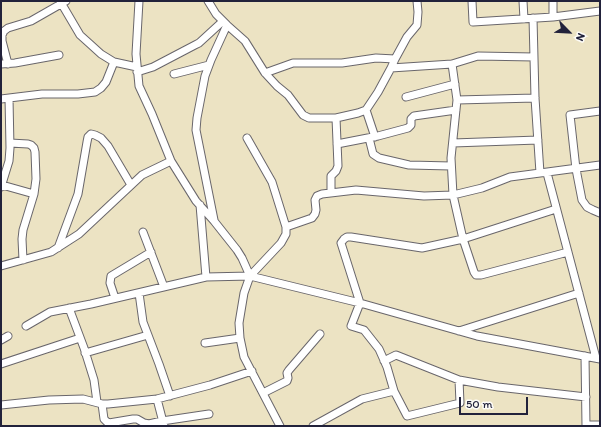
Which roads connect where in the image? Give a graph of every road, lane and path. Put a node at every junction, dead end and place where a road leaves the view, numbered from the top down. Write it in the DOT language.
graph roads {
  1 [pos="139,1"];
  2 [pos="208,1"];
  3 [pos="417,1"];
  4 [pos="472,1"];
  5 [pos="523,1"];
  6 [pos="553,1"];
  7 [pos="62,2"];
  8 [pos="600,13"];
  9 [pos="553,17"];
  10 [pos="533,18"];
  11 [pos="524,19"];
  12 [pos="225,23"];
  13 [pos="59,55"];
  14 [pos="534,57"];
  15 [pos="395,59"];
  16 [pos="114,62"];
  17 [pos="4,64"];
  18 [pos="452,64"];
  19 [pos="209,65"];
  20 [pos="391,68"];
  21 [pos="137,70"];
  22 [pos="265,73"];
  23 [pos="174,74"];
  24 [pos="455,84"];
  25 [pos="406,97"];
  26 [pos="9,98"];
  27 [pos="535,98"];
  28 [pos="1,99"];
  29 [pos="457,100"];
  30 [pos="366,110"];
  31 [pos="456,110"];
  32 [pos="600,111"];
  33 [pos="336,118"];
  34 [pos="372,137"];
  35 [pos="247,138"];
  36 [pos="538,140"];
  37 [pos="10,143"];
  38 [pos="453,143"];
  39 [pos="337,144"];
  40 [pos="171,162"];
  41 [pos="600,165"];
  42 [pos="451,166"];
  43 [pos="576,169"];
  44 [pos="543,173"];
  45 [pos="131,185"];
  46 [pos="1,186"];
  47 [pos="331,193"];
  48 [pos="34,194"];
  49 [pos="453,195"];
  50 [pos="200,205"];
  51 [pos="556,209"];
  52 [pos="600,213"];
  53 [pos="214,221"];
  54 [pos="286,227"];
  55 [pos="143,232"];
  56 [pos="463,239"];
  57 [pos="58,248"];
  58 [pos="151,252"];
  59 [pos="568,252"];
  60 [pos="23,260"];
  61 [pos="1,266"];
  62 [pos="250,276"];
  63 [pos="206,277"];
  64 [pos="164,287"];
  65 [pos="139,292"];
  66 [pos="579,293"];
  67 [pos="116,298"];
  68 [pos="360,303"];
  69 [pos="69,308"];
  70 [pos="26,326"];
  71 [pos="459,331"];
  72 [pos="320,334"];
  73 [pos="148,335"];
  74 [pos="80,338"];
  75 [pos="240,338"];
  76 [pos="205,343"];
  77 [pos="85,353"];
  78 [pos="585,356"];
  79 [pos="598,358"];
  80 [pos="384,361"];
  81 [pos="1,364"];
  82 [pos="252,371"];
  83 [pos="459,380"];
  84 [pos="394,391"];
  85 [pos="263,393"];
  86 [pos="170,396"];
  87 [pos="586,397"];
  88 [pos="157,399"];
  89 [pos="100,403"];
  90 [pos="1,404"];
  91 [pos="209,414"];
  92 [pos="163,423"];
  93 [pos="600,425"];
  94 [pos="280,426"];
  95 [pos="313,426"];
  96 [pos="586,426"];
  1 -- 21 [label="street"];
  2 -- 12 [label="street"];
  3 -- 15 [label="street"];
  4 -- 11 [label="street"];
  5 -- 11 [label="street"];
  6 -- 9 [label="street"];
  7 -- 16 [label="street"];
  7 -- 17 [label="street"];
  8 -- 9 [label="street"];
  9 -- 10 [label="street"];
  10 -- 11 [label="street"];
  10 -- 14 [label="street"];
  12 -- 19 [label="street"];
  12 -- 21 [label="street"];
  12 -- 22 [label="street"];
  13 -- 17 [label="street"];
  14 -- 18 [label="street"];
  14 -- 27 [label="street"];
  15 -- 20 [label="street"];
  15 -- 22 [label="street"];
  16 -- 21 [label="street"];
  16 -- 26 [label="street"];
  18 -- 20 [label="street"];
  18 -- 24 [label="street"];
  19 -- 23 [label="street"];
  19 -- 53 [label="street"];
  20 -- 30 [label="street"];
  21 -- 40 [label="street"];
  22 -- 33 [label="street"];
  24 -- 25 [label="street"];
  24 -- 29 [label="street"];
  26 -- 28 [label="street"];
  26 -- 37 [label="street"];
  27 -- 29 [label="street"];
  27 -- 36 [label="street"];
  29 -- 31 [label="street"];
  30 -- 33 [label="street"];
  30 -- 34 [label="street"];
  31 -- 34 [label="street"];
  31 -- 38 [label="street"];
  32 -- 43 [label="street"];
  33 -- 39 [label="street"];
  34 -- 39 [label="street"];
  34 -- 42 [label="street"];
  35 -- 54 [label="street"];
  36 -- 38 [label="street"];
  36 -- 44 [label="street"];
  37 -- 46 [label="street"];
  37 -- 48 [label="street"];
  38 -- 42 [label="street"];
  39 -- 47 [label="street"];
  40 -- 45 [label="street"];
  40 -- 50 [label="street"];
  41 -- 43 [label="street"];
  42 -- 49 [label="street"];
  43 -- 44 [label="street"];
  43 -- 52 [label="street"];
  44 -- 49 [label="street"];
  44 -- 51 [label="street"];
  45 -- 57 [label="street"];
  45 -- 57 [label="street"];
  46 -- 48 [label="street"];
  47 -- 49 [label="street"];
  47 -- 54 [label="street"];
  48 -- 60 [label="street"];
  49 -- 56 [label="street"];
  50 -- 53 [label="street"];
  50 -- 63 [label="street"];
  51 -- 56 [label="street"];
  51 -- 59 [label="street"];
  53 -- 62 [label="street"];
  54 -- 62 [label="street"];
  55 -- 58 [label="street"];
  56 -- 59 [label="street"];
  56 -- 68 [label="street"];
  57 -- 60 [label="street"];
  58 -- 64 [label="street"];
  58 -- 67 [label="street"];
  59 -- 66 [label="street"];
  60 -- 61 [label="street"];
  62 -- 63 [label="street"];
  62 -- 68 [label="street"];
  62 -- 75 [label="street"];
  63 -- 64 [label="street"];
  64 -- 65 [label="street"];
  65 -- 67 [label="street"];
  65 -- 73 [label="street"];
  66 -- 71 [label="street"];
  66 -- 79 [label="street"];
  67 -- 69 [label="street"];
  68 -- 71 [label="street"];
  68 -- 80 [label="street"];
  69 -- 70 [label="street"];
  69 -- 74 [label="street"];
  71 -- 78 [label="street"];
  72 -- 85 [label="street"];
  73 -- 77 [label="street"];
  73 -- 86 [label="street"];
  74 -- 77 [label="street"];
  74 -- 81 [label="street"];
  75 -- 76 [label="street"];
  75 -- 82 [label="street"];
  77 -- 89 [label="street"];
  78 -- 79 [label="street"];
  78 -- 87 [label="street"];
  80 -- 83 [label="street"];
  80 -- 84 [label="street"];
  82 -- 85 [label="street"];
  82 -- 86 [label="street"];
  83 -- 84 [label="street"];
  83 -- 87 [label="street"];
  84 -- 95 [label="street"];
  85 -- 94 [label="street"];
  86 -- 88 [label="street"];
  87 -- 96 [label="street"];
  88 -- 89 [label="street"];
  88 -- 92 [label="street"];
  89 -- 90 [label="street"];
  89 -- 92 [label="street"];
  91 -- 92 [label="street"];
  93 -- 96 [label="street"];
}
